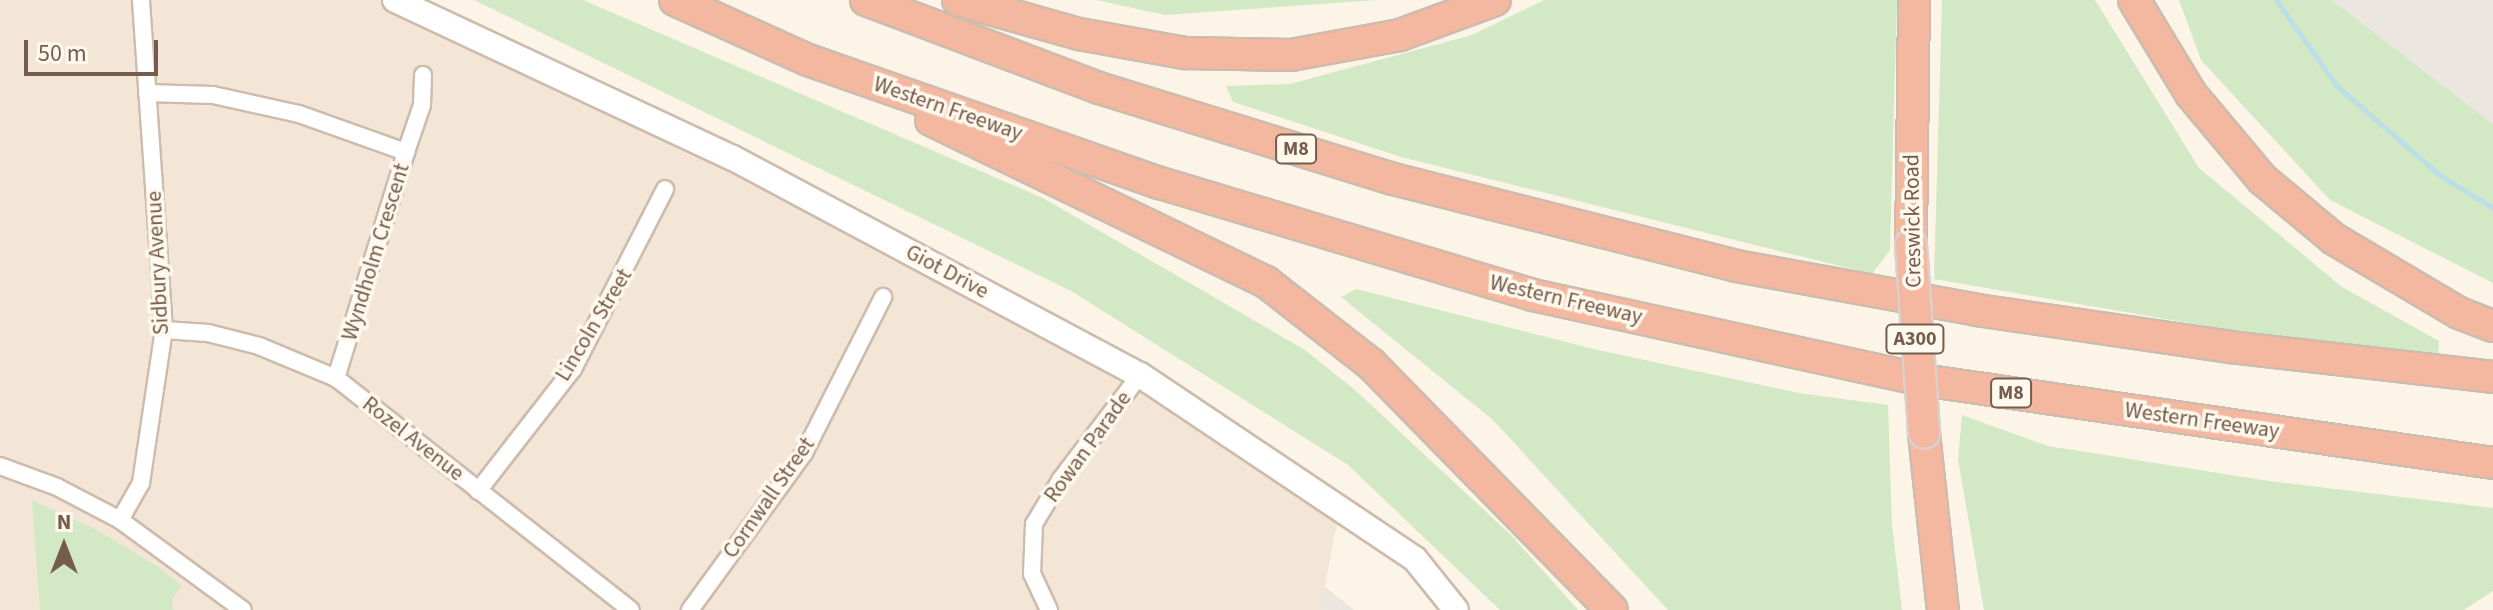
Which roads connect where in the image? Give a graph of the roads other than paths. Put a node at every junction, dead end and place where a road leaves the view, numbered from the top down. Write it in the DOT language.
graph roads {
  1 [pos="141,0"];
  2 [pos="395,0"];
  3 [pos="675,0"];
  4 [pos="866,0"];
  5 [pos="958,0"];
  6 [pos="1495,0"];
  7 [pos="1914,0"];
  8 [pos="1926,0"];
  9 [pos="2134,0"];
  10 [pos="808,60"];
  11 [pos="1913,70"];
  12 [pos="423,75"];
  13 [pos="147,93"];
  14 [pos="406,152"];
  15 [pos="665,189"];
  16 [pos="883,297"];
  17 [pos="2493,326"];
  18 [pos="164,330"];
  19 [pos="1140,375"];
  20 [pos="2493,377"];
  21 [pos="336,378"];
  22 [pos="2493,463"];
  23 [pos="0,466"];
  24 [pos="478,491"];
  25 [pos="120,520"];
  26 [pos="243,610"];
  27 [pos="631,610"];
  28 [pos="690,610"];
  29 [pos="1049,610"];
  30 [pos="1456,610"];
  31 [pos="1612,610"];
  32 [pos="1943,610"];
  1 -- 13 [label="street, Sidbury Avenue"];
  2 -- 19 [label="street, Giot Drive"];
  3 -- 10 [label="highway, Western Freeway / M8"];
  4 -- 20 [label="highway, M8"];
  5 -- 6 [label="highway"];
  7 -- 11 [label="highway, Creswick Road / A300"];
  8 -- 11 [label="highway, Creswick Road / A300"];
  9 -- 17 [label="highway"];
  10 -- 22 [label="highway, Western Freeway / M8"];
  10 -- 31 [label="highway"];
  11 -- 32 [label="highway, Creswick Road / A300, bridge"];
  12 -- 14 [label="street"];
  13 -- 14 [label="street, Wyndholm Crescent"];
  13 -- 18 [label="street, Sidbury Avenue"];
  14 -- 21 [label="street, Wyndholm Crescent"];
  15 -- 24 [label="street, Lincoln Street"];
  16 -- 28 [label="street, Cornwall Street"];
  18 -- 21 [label="street, Rozel Avenue"];
  18 -- 25 [label="street, Sidbury Avenue"];
  19 -- 29 [label="street, Rowan Parade"];
  19 -- 30 [label="street, Giot Drive"];
  21 -- 24 [label="street, Rozel Avenue"];
  23 -- 25 [label="street"];
  24 -- 27 [label="street, Rozel Avenue"];
  25 -- 26 [label="street"];
}
